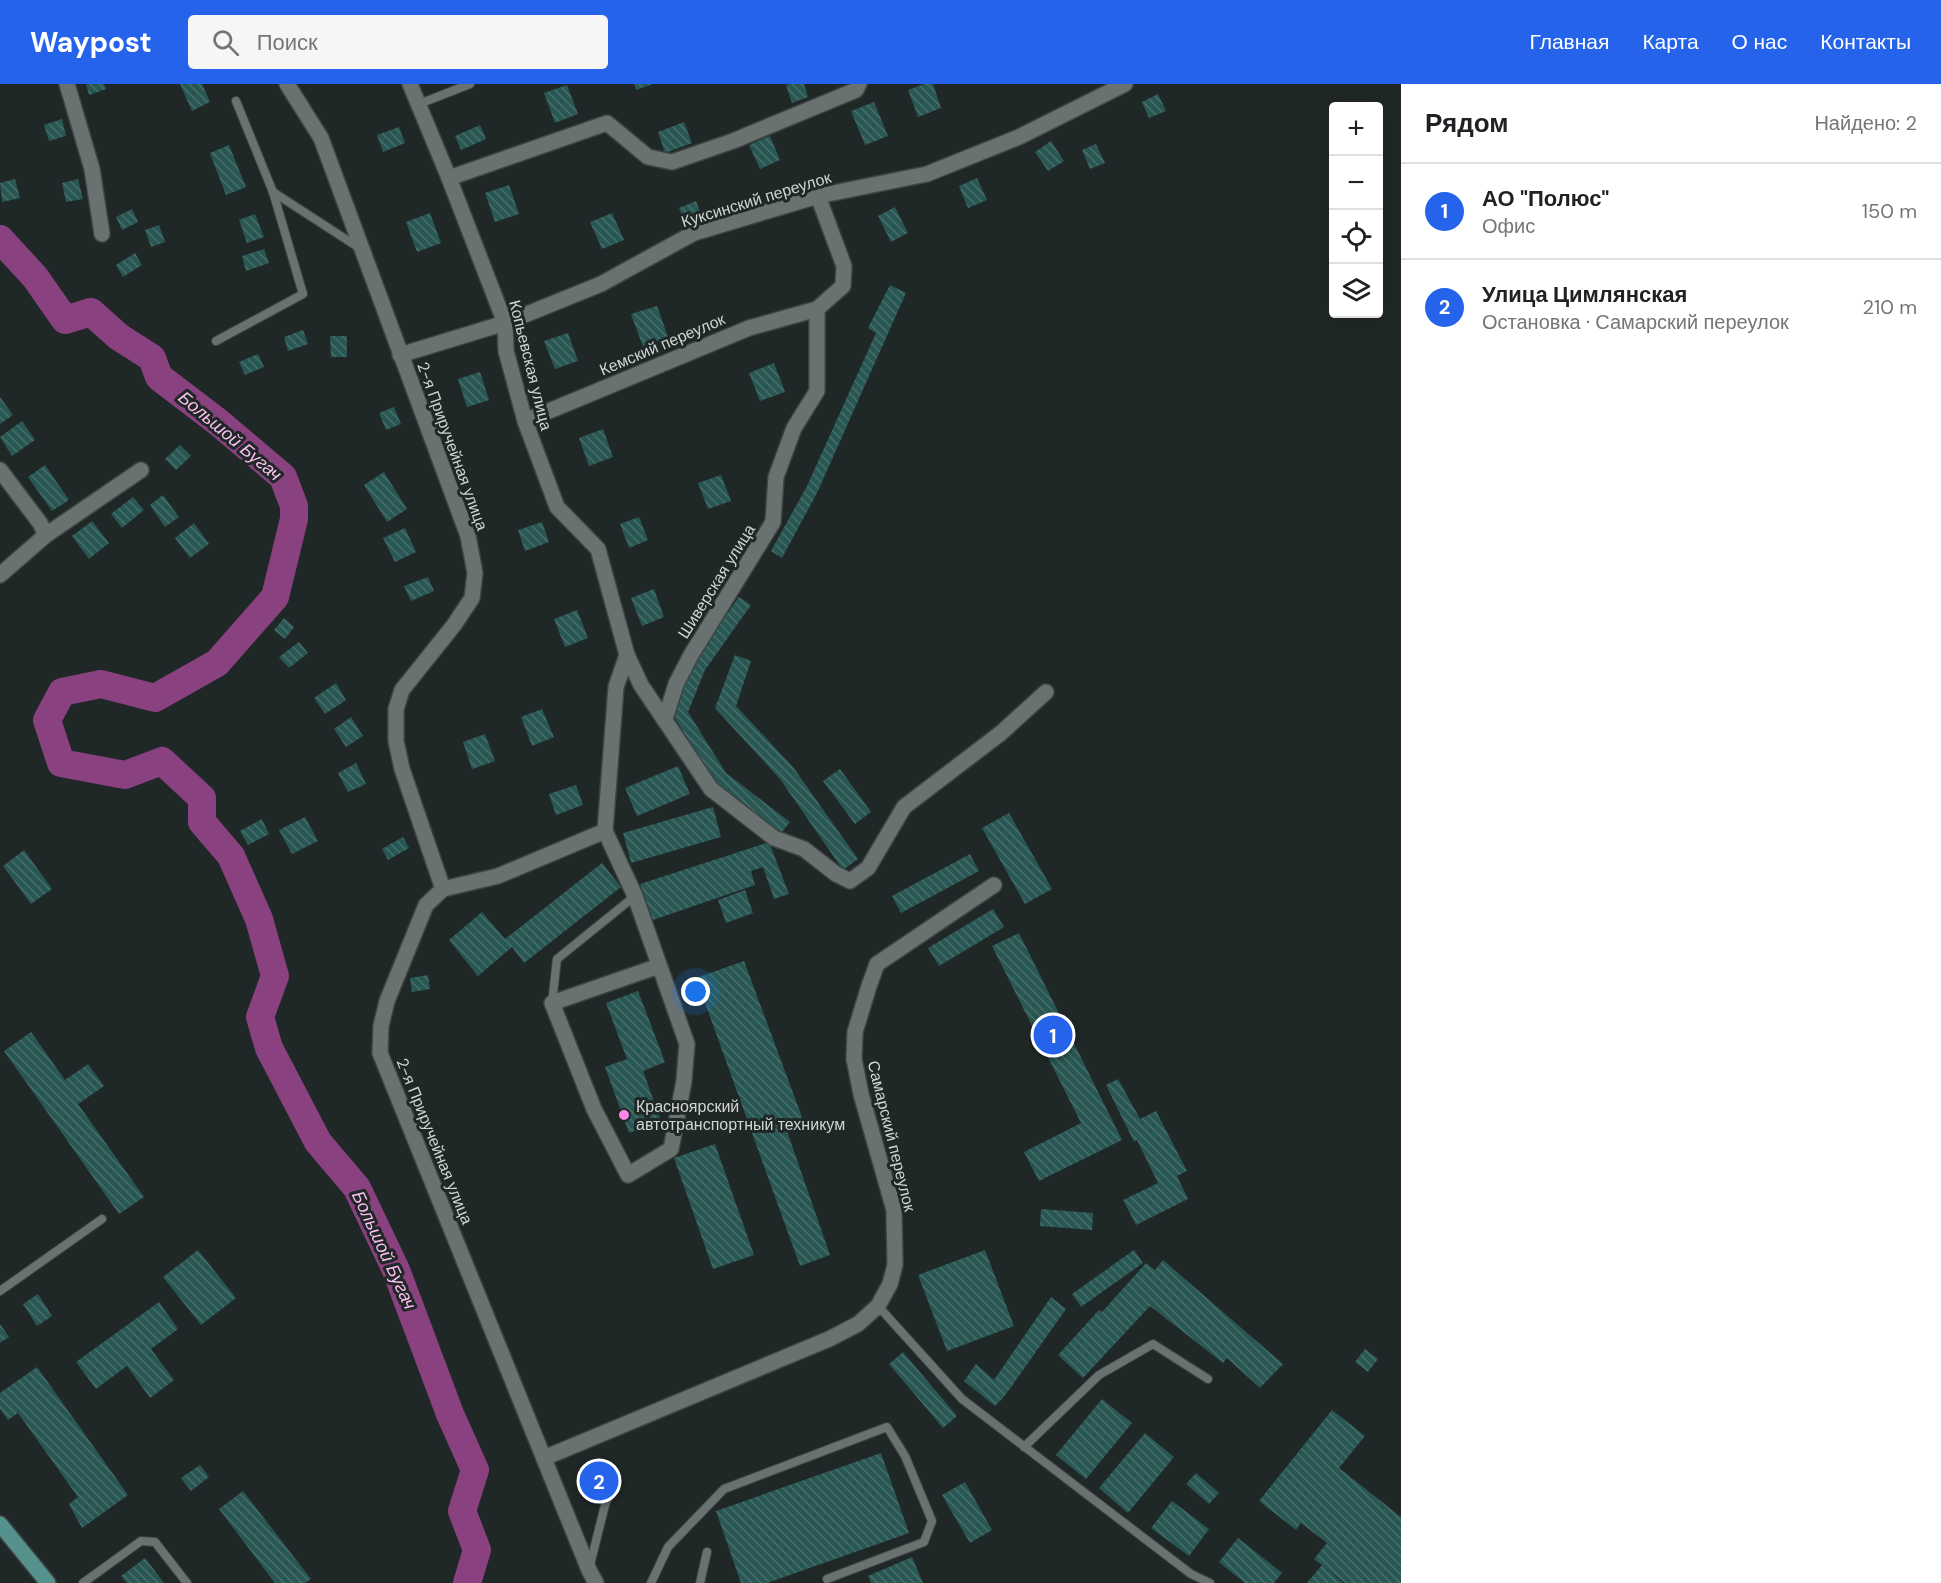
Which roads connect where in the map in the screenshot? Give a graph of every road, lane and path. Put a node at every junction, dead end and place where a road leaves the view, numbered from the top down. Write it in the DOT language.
graph roads {
  1 [pos="67,84"];
  2 [pos="287,84"];
  3 [pos="410,84"];
  4 [pos="470,84"];
  5 [pos="859,84"];
  6 [pos="1125,84"];
  7 [pos="236,101"];
  8 [pos="419,104"];
  9 [pos="449,178"];
  10 [pos="273,192"];
  11 [pos="818,196"];
  12 [pos="102,234"];
  13 [pos="362,250"];
  14 [pos="816,309"];
  15 [pos="505,323"];
  16 [pos="216,340"];
  17 [pos="400,355"];
  18 [pos="525,421"];
  19 [pos="0,470"];
  20 [pos="141,470"];
  21 [pos="46,536"];
  22 [pos="0,575"];
  23 [pos="627,655"];
  24 [pos="1046,692"];
  25 [pos="665,719"];
  26 [pos="605,831"];
  27 [pos="994,885"];
  28 [pos="443,889"];
  29 [pos="635,896"];
  30 [pos="659,966"];
  31 [pos="552,1003"];
  32 [pos="102,1219"];
  33 [pos="0,1291"];
  34 [pos="878,1306"];
  35 [pos="1208,1379"];
  36 [pos="1024,1447"];
  37 [pos="544,1458"];
  38 [pos="611,1491"];
  39 [pos="0,1524"];
  40 [pos="707,1552"];
  41 [pos="593,1576"];
  42 [pos="827,1579"];
  43 [pos="48,1583"];
  44 [pos="83,1583"];
  45 [pos="187,1583"];
  46 [pos="651,1583"];
  47 [pos="700,1583"];
  48 [pos="1210,1583"];
  1 -- 12 [label="street"];
  2 -- 13 [label="street, 2-я Приручейная улица"];
  3 -- 8 [label="street, Копьевская улица"];
  4 -- 8 [label="lane"];
  5 -- 9 [label="street"];
  6 -- 11 [label="street, Куксинский переулок"];
  7 -- 10 [label="lane"];
  8 -- 9 [label="street, Копьевская улица"];
  9 -- 15 [label="street, Копьевская улица"];
  10 -- 13 [label="lane"];
  10 -- 16 [label="lane"];
  11 -- 14 [label="street"];
  11 -- 15 [label="street, Куксинский переулок"];
  13 -- 17 [label="street, 2-я Приручейная улица"];
  14 -- 18 [label="street, Кемский переулок"];
  14 -- 25 [label="street, Шиверская улица"];
  15 -- 17 [label="street, Куксинский переулок"];
  15 -- 18 [label="street, Копьевская улица"];
  17 -- 28 [label="street, 2-я Приручейная улица"];
  18 -- 23 [label="street, Копьевская улица"];
  19 -- 21 [label="street"];
  20 -- 21 [label="street"];
  21 -- 22 [label="street"];
  23 -- 25 [label="street, Копьевская улица"];
  23 -- 26 [label="street"];
  24 -- 25 [label="street, Копьевская улица"];
  26 -- 28 [label="street"];
  26 -- 29 [label="street"];
  27 -- 34 [label="street, Самарский переулок"];
  28 -- 37 [label="street, 2-я Приручейная улица"];
  29 -- 30 [label="street"];
  29 -- 31 [label="lane"];
  30 -- 31 [label="street"];
  30 -- 31 [label="street"];
  32 -- 33 [label="lane"];
  34 -- 36 [label="lane"];
  34 -- 37 [label="street, Самарский переулок"];
  35 -- 36 [label="lane"];
  36 -- 48 [label="lane"];
  37 -- 41 [label="street, 2-я Приручейная улица"];
  38 -- 41 [label="lane"];
  39 -- 43 [label="main road"];
  40 -- 47 [label="lane"];
  42 -- 46 [label="lane"];
  44 -- 45 [label="lane"];
}
